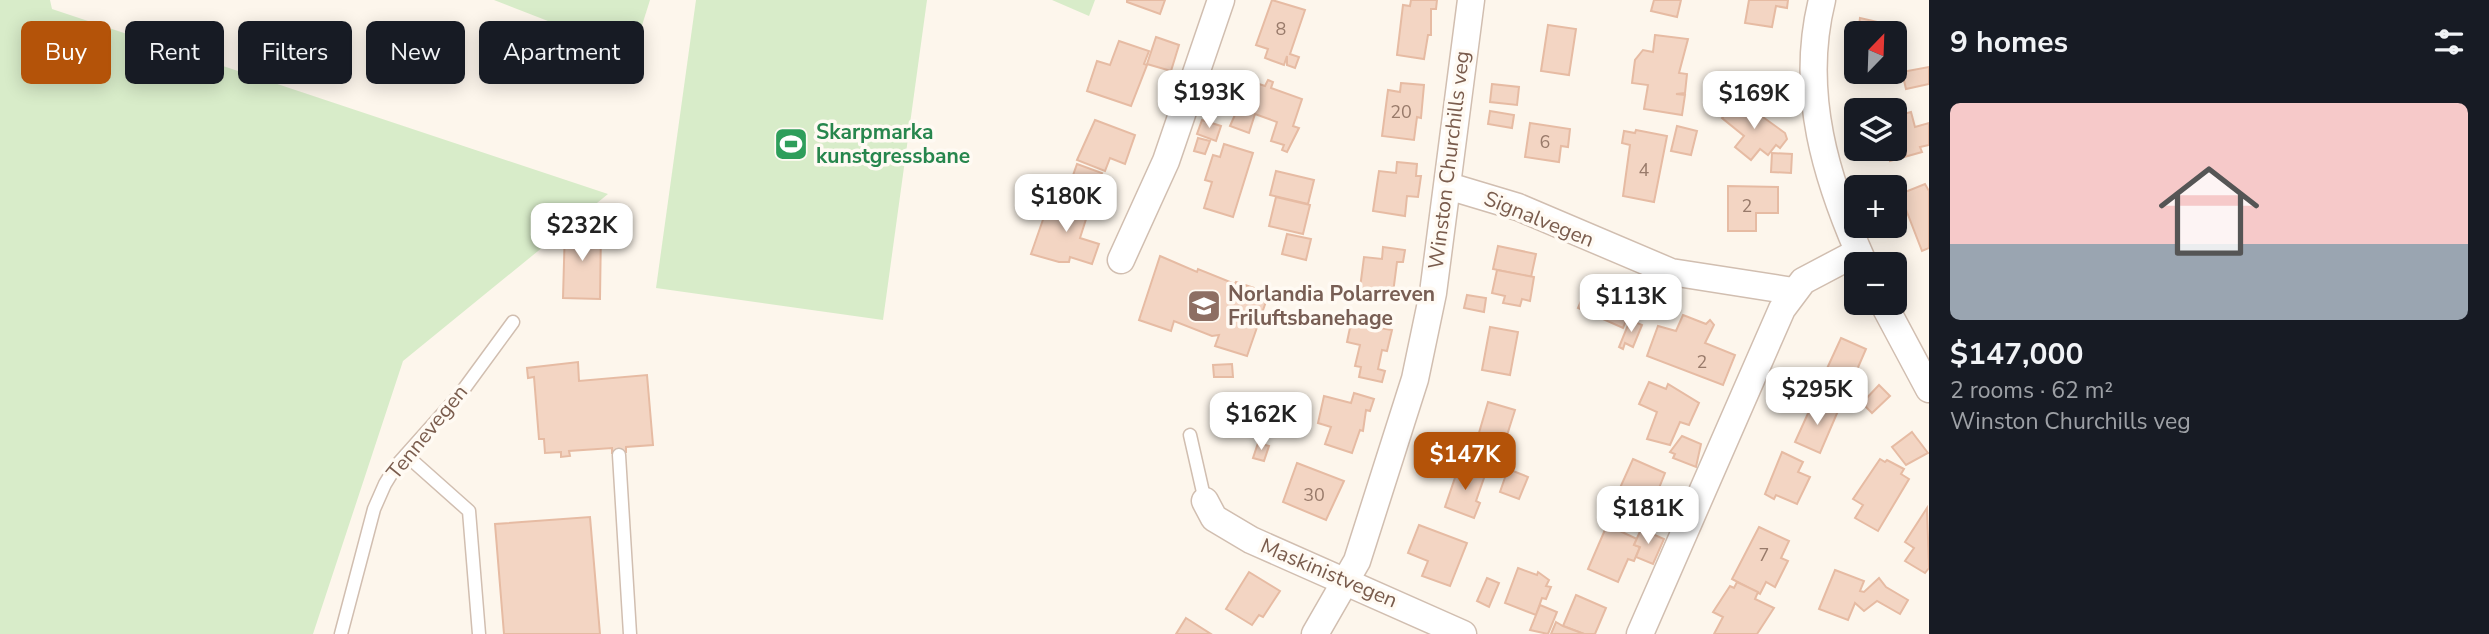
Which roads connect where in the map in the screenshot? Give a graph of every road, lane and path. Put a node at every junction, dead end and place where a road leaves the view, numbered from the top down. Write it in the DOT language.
graph roads {
  1 [pos="1221,0"];
  2 [pos="1471,0"];
  3 [pos="1822,0"];
  4 [pos="1448,186"];
  5 [pos="1859,252"];
  6 [pos="1121,260"];
  7 [pos="1844,263"];
  8 [pos="1793,291"];
  9 [pos="1889,315"];
  10 [pos="513,322"];
  11 [pos="1929,389"];
  12 [pos="1190,435"];
  13 [pos="406,455"];
  14 [pos="618,455"];
  15 [pos="1205,501"];
  16 [pos="1347,581"];
  17 [pos="341,634"];
  18 [pos="479,634"];
  19 [pos="630,634"];
  20 [pos="1315,634"];
  21 [pos="1463,634"];
  22 [pos="1640,634"];
  1 -- 6 [label="street"];
  2 -- 4 [label="street, Winston Churchills veg"];
  3 -- 5 [label="street"];
  4 -- 8 [label="street, Signalvegen"];
  4 -- 16 [label="street, Winston Churchills veg"];
  7 -- 8 [label="street"];
  8 -- 22 [label="street"];
  9 -- 11 [label="street"];
  10 -- 13 [label="lane, Tennevegen"];
  12 -- 15 [label="lane"];
  13 -- 17 [label="lane, Tennevegen"];
  13 -- 18 [label="lane"];
  14 -- 19 [label="lane"];
  15 -- 16 [label="street, Maskinistvegen"];
  16 -- 20 [label="street, Winston Churchills veg"];
  16 -- 21 [label="street, Maskinistvegen"];
}
